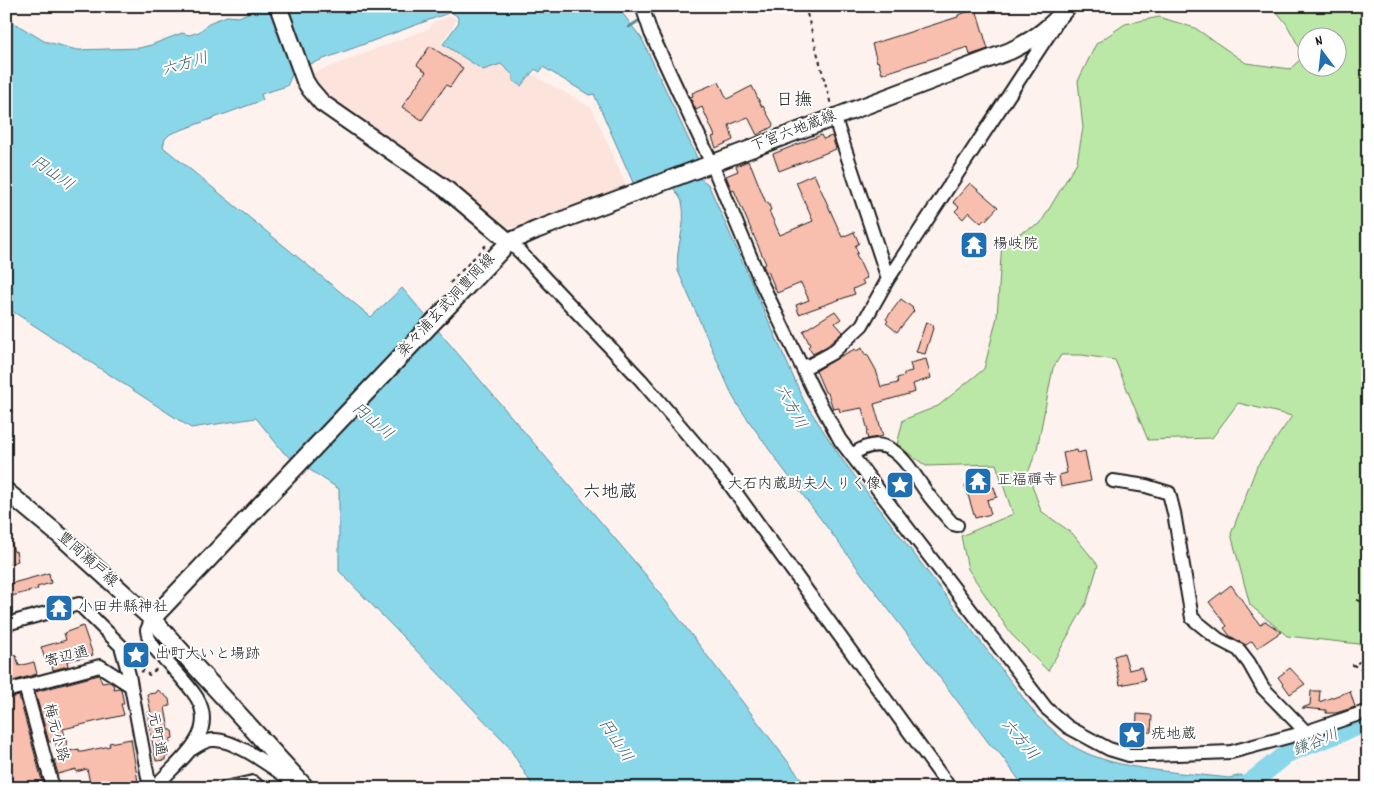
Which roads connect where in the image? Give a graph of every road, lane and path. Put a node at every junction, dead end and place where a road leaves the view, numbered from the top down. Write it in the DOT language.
graph roads {
  1 [pos="278,6"];
  2 [pos="642,6"];
  3 [pos="804,6"];
  4 [pos="1063,12"];
  5 [pos="834,116"];
  6 [pos="708,165"];
  7 [pos="505,246"];
  8 [pos="888,279"];
  9 [pos="802,366"];
  10 [pos="852,455"];
  11 [pos="1113,481"];
  12 [pos="6,491"];
  13 [pos="957,525"];
  14 [pos="1356,600"];
  15 [pos="1368,604"];
  16 [pos="156,614"];
  17 [pos="10,623"];
  18 [pos="1368,658"];
  19 [pos="159,666"];
  20 [pos="144,670"];
  21 [pos="1368,672"];
  22 [pos="26,686"];
  23 [pos="130,686"];
  24 [pos="6,691"];
  25 [pos="1368,711"];
  26 [pos="1306,732"];
  27 [pos="192,749"];
  28 [pos="154,786"];
  29 [pos="53,788"];
  30 [pos="226,788"];
  31 [pos="260,788"];
  32 [pos="304,788"];
  33 [pos="950,788"];
  1 -- 7 [label="main road, 楽々浦玄武洞豊岡線"];
  2 -- 6 [label="street"];
  3 -- 5 [label="path"];
  4 -- 5 [label="main road, 下宮六地蔵線"];
  4 -- 8 [label="street"];
  5 -- 6 [label="main road, 下宮六地蔵線"];
  5 -- 8 [label="street"];
  6 -- 7 [label="main road, 下宮六地蔵線"];
  6 -- 9 [label="street"];
  7 -- 16 [label="main road, 楽々浦玄武洞豊岡線"];
  7 -- 33 [label="street"];
  8 -- 9 [label="street"];
  9 -- 10 [label="street"];
  10 -- 13 [label="street"];
  10 -- 26 [label="street"];
  11 -- 26 [label="street"];
  12 -- 16 [label="main road, 豊岡瀬戸線"];
  14 -- 15 [label="path"];
  16 -- 27 [label="street"];
  16 -- 32 [label="main road, 豊岡瀬戸線"];
  17 -- 23 [label="street, 元町通"];
  18 -- 21 [label="path"];
  19 -- 20 [label="path"];
  22 -- 23 [label="street, 寄辺通"];
  22 -- 24 [label="street, 寄辺通"];
  22 -- 29 [label="street, 梅元小路"];
  23 -- 28 [label="street, 元町通"];
  25 -- 26 [label="street"];
  27 -- 28 [label="street"];
  27 -- 32 [label="street"];
  30 -- 31 [label="street"];
}
